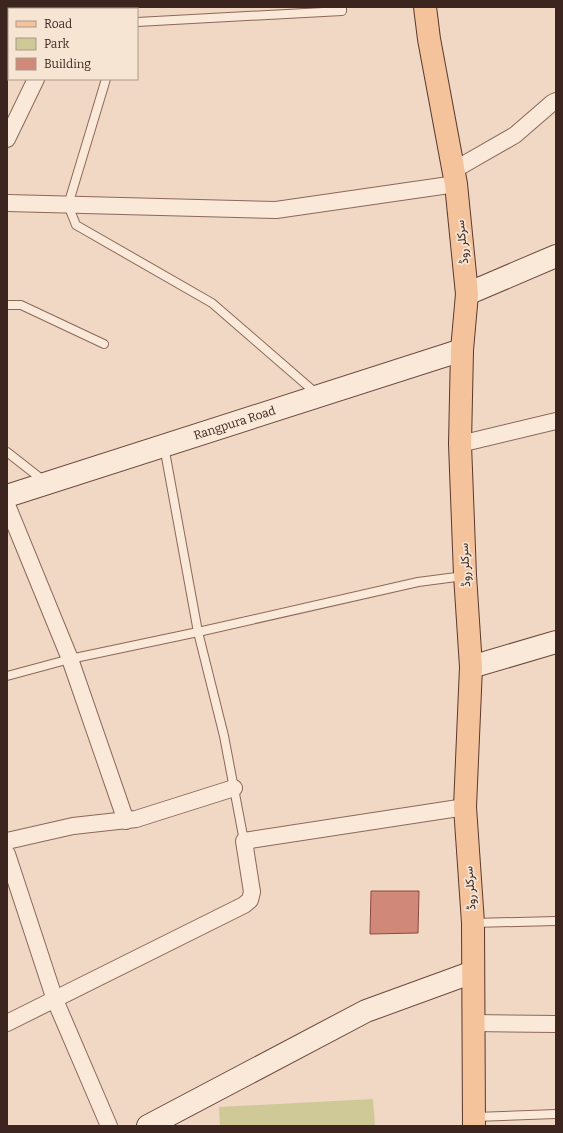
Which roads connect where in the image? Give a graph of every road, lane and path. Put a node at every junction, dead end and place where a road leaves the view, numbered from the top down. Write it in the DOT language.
graph roads {
  1 [pos="342,7"];
  2 [pos="425,7"];
  3 [pos="138,22"];
  4 [pos="36,80"];
  5 [pos="106,80"];
  6 [pos="556,101"];
  7 [pos="7,139"];
  8 [pos="455,176"];
  9 [pos="7,203"];
  10 [pos="68,205"];
  11 [pos="556,256"];
  12 [pos="467,294"];
  13 [pos="7,304"];
  14 [pos="104,344"];
  15 [pos="462,350"];
  16 [pos="319,396"];
  17 [pos="556,421"];
  18 [pos="460,444"];
  19 [pos="164,445"];
  20 [pos="7,452"];
  21 [pos="46,482"];
  22 [pos="7,496"];
  23 [pos="7,506"];
  24 [pos="465,576"];
  25 [pos="198,632"];
  26 [pos="556,642"];
  27 [pos="70,659"];
  28 [pos="471,667"];
  29 [pos="7,676"];
  30 [pos="234,788"];
  31 [pos="465,806"];
  32 [pos="126,821"];
  33 [pos="7,841"];
  34 [pos="244,841"];
  35 [pos="7,854"];
  36 [pos="556,921"];
  37 [pos="473,923"];
  38 [pos="473,972"];
  39 [pos="54,1000"];
  40 [pos="7,1023"];
  41 [pos="473,1023"];
  42 [pos="556,1024"];
  43 [pos="556,1114"];
  44 [pos="474,1121"];
  45 [pos="109,1126"];
  46 [pos="148,1126"];
  1 -- 3 [label="lane"];
  2 -- 8 [label="main road, سرکلر روڈ"];
  4 -- 7 [label="street"];
  5 -- 10 [label="lane"];
  6 -- 8 [label="street"];
  8 -- 10 [label="street"];
  8 -- 12 [label="main road, سرکلر روڈ"];
  9 -- 10 [label="street"];
  10 -- 16 [label="lane"];
  11 -- 12 [label="street"];
  12 -- 15 [label="main road, سرکلر روڈ"];
  13 -- 14 [label="lane"];
  15 -- 16 [label="street, Rangpura Road"];
  15 -- 18 [label="main road, سرکلر روڈ"];
  16 -- 19 [label="street, Rangpura Road"];
  17 -- 18 [label="street"];
  18 -- 24 [label="main road, سرکلر روڈ"];
  19 -- 21 [label="street, Rangpura Road"];
  19 -- 25 [label="lane"];
  20 -- 21 [label="lane"];
  21 -- 22 [label="street, Rangpura Road"];
  23 -- 27 [label="street"];
  24 -- 25 [label="lane"];
  24 -- 28 [label="main road, سرکلر روڈ"];
  25 -- 27 [label="lane"];
  25 -- 30 [label="lane"];
  26 -- 28 [label="street"];
  27 -- 29 [label="lane"];
  27 -- 32 [label="street"];
  28 -- 31 [label="main road, سرکلر روڈ"];
  30 -- 32 [label="street"];
  30 -- 34 [label="lane"];
  31 -- 34 [label="street"];
  31 -- 37 [label="main road, سرکلر روڈ"];
  32 -- 33 [label="street"];
  34 -- 39 [label="street"];
  35 -- 39 [label="street"];
  36 -- 37 [label="lane"];
  37 -- 38 [label="main road, سرکلر روڈ"];
  38 -- 41 [label="main road, سرکلر روڈ"];
  38 -- 46 [label="street"];
  39 -- 40 [label="street"];
  39 -- 45 [label="street"];
  41 -- 42 [label="street"];
  41 -- 44 [label="main road, سرکلر روڈ"];
  43 -- 44 [label="lane"];
}
